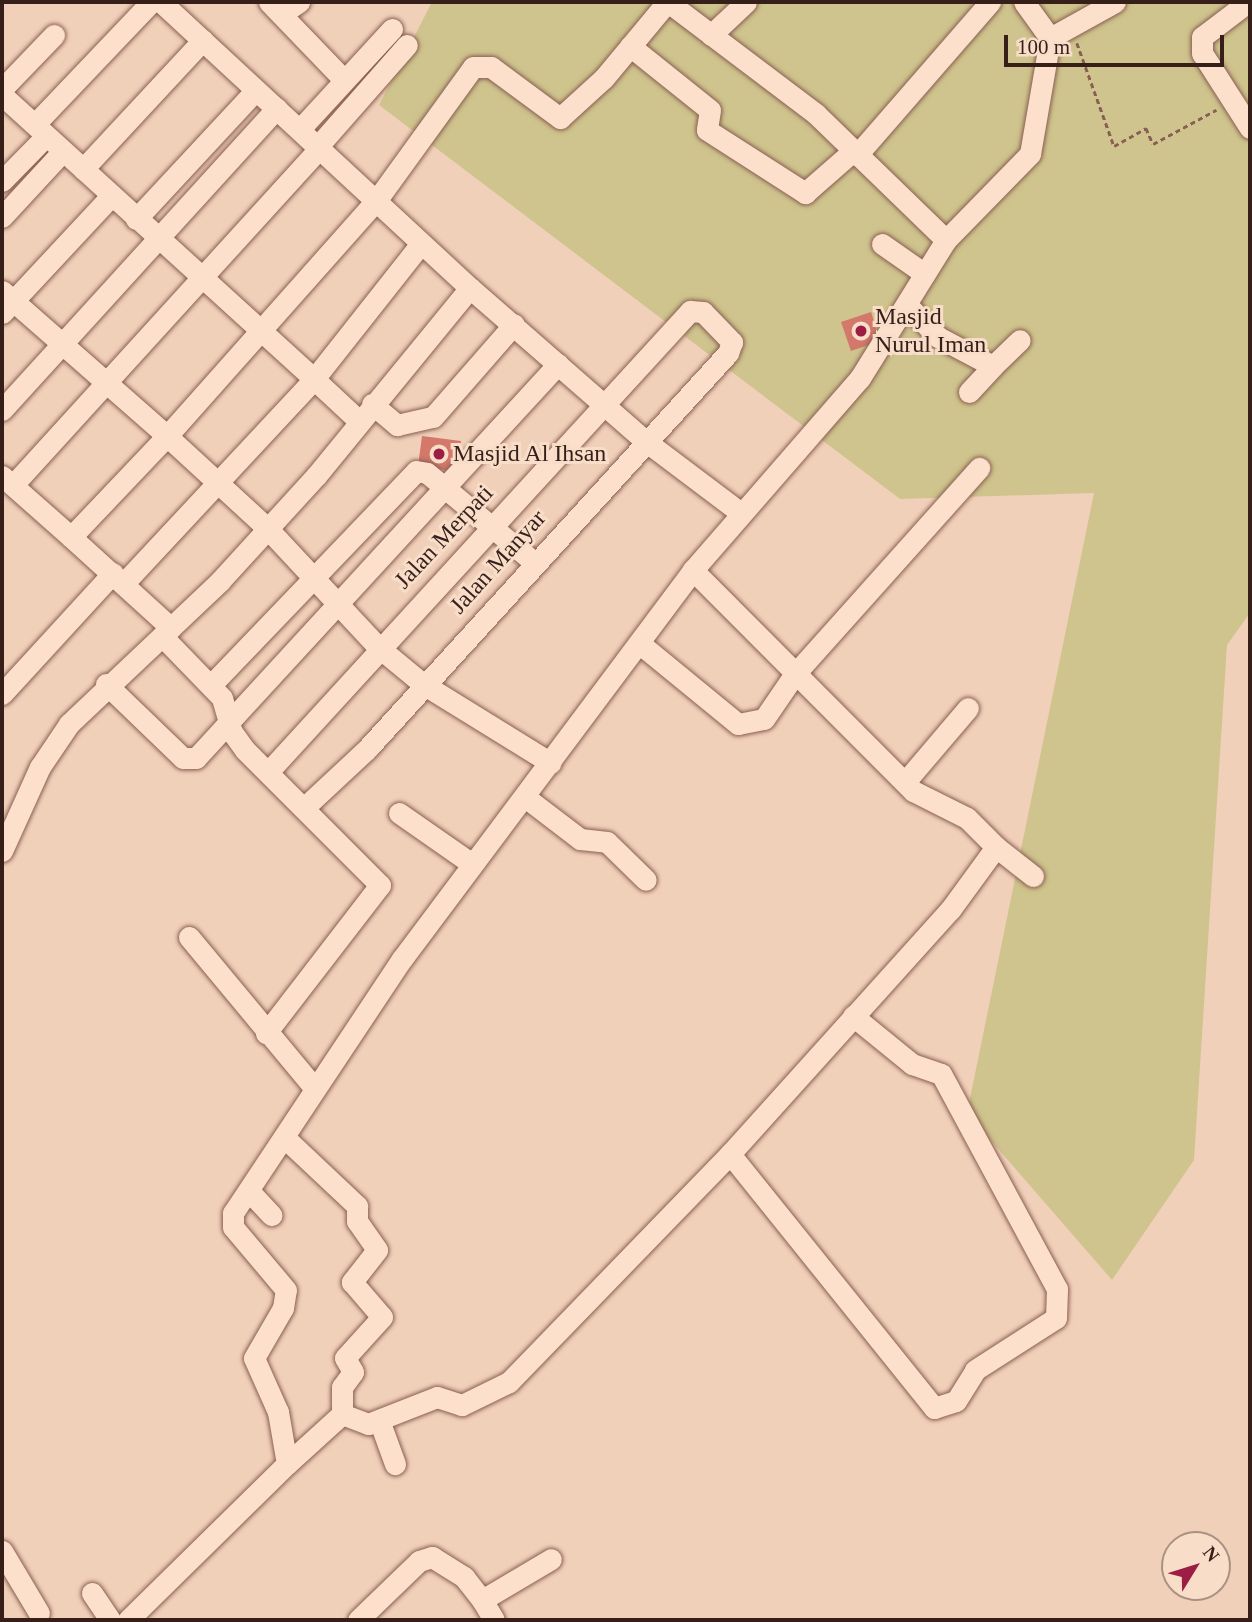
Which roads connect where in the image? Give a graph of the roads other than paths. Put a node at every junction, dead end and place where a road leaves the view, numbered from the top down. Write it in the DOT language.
graph roads {
  1 [pos="151,2"];
  2 [pos="161,2"];
  3 [pos="299,2"];
  4 [pos="667,2"];
  5 [pos="746,2"];
  6 [pos="990,2"];
  7 [pos="1024,2"];
  8 [pos="1115,2"];
  9 [pos="1248,2"];
  10 [pos="1092,6"];
  11 [pos="275,8"];
  12 [pos="54,35"];
  13 [pos="711,35"];
  14 [pos="1050,38"];
  15 [pos="203,40"];
  16 [pos="630,46"];
  17 [pos="344,80"];
  18 [pos="2,89"];
  19 [pos="256,90"];
  20 [pos="2,95"];
  21 [pos="277,108"];
  22 [pos="1250,128"];
  23 [pos="300,129"];
  24 [pos="40,130"];
  25 [pos="320,146"];
  26 [pos="62,151"];
  27 [pos="855,153"];
  28 [pos="83,169"];
  29 [pos="2,181"];
  30 [pos="112,195"];
  31 [pos="376,201"];
  32 [pos="2,217"];
  33 [pos="136,219"];
  34 [pos="159,239"];
  35 [pos="946,240"];
  36 [pos="882,244"];
  37 [pos="420,245"];
  38 [pos="925,274"];
  39 [pos="202,278"];
  40 [pos="470,288"];
  41 [pos="5,301"];
  42 [pos="908,306"];
  43 [pos="514,324"];
  44 [pos="262,330"];
  45 [pos="1020,340"];
  46 [pos="65,344"];
  47 [pos="728,354"];
  48 [pos="558,364"];
  49 [pos="993,366"];
  50 [pos="314,379"];
  51 [pos="108,384"];
  52 [pos="970,392"];
  53 [pos="602,404"];
  54 [pos="2,410"];
  55 [pos="365,412"];
  56 [pos="167,436"];
  57 [pos="644,440"];
  58 [pos="979,468"];
  59 [pos="7,481"];
  60 [pos="218,483"];
  61 [pos="446,491"];
  62 [pos="741,513"];
  63 [pos="490,528"];
  64 [pos="268,529"];
  65 [pos="71,537"];
  66 [pos="534,562"];
  67 [pos="693,570"];
  68 [pos="118,578"];
  69 [pos="311,578"];
  70 [pos="339,608"];
  71 [pos="167,632"];
  72 [pos="639,643"];
  73 [pos="377,646"];
  74 [pos="794,675"];
  75 [pos="106,684"];
  76 [pos="423,684"];
  77 [pos="211,685"];
  78 [pos="2,694"];
  79 [pos="968,708"];
  80 [pos="233,719"];
  81 [pos="551,763"];
  82 [pos="269,771"];
  83 [pos="905,782"];
  84 [pos="525,797"];
  85 [pos="307,805"];
  86 [pos="399,813"];
  87 [pos="996,847"];
  88 [pos="2,851"];
  89 [pos="472,864"];
  90 [pos="1033,876"];
  91 [pos="646,880"];
  92 [pos="189,937"];
  93 [pos="853,1016"];
  94 [pos="266,1033"];
  95 [pos="315,1089"];
  96 [pos="286,1139"];
  97 [pos="730,1154"];
  98 [pos="249,1191"];
  99 [pos="271,1215"];
  100 [pos="342,1414"];
  101 [pos="379,1420"];
  102 [pos="287,1464"];
  103 [pos="395,1464"];
  104 [pos="3,1553"];
  105 [pos="551,1559"];
  106 [pos="92,1594"];
  107 [pos="482,1600"];
  108 [pos="39,1613"];
  109 [pos="110,1620"];
  110 [pos="128,1620"];
  111 [pos="358,1620"];
  112 [pos="494,1620"];
  1 -- 24 [label="street"];
  2 -- 15 [label="street"];
  3 -- 11 [label="street"];
  4 -- 13 [label="street"];
  4 -- 16 [label="street"];
  5 -- 13 [label="street"];
  6 -- 27 [label="street"];
  7 -- 14 [label="street"];
  8 -- 10 [label="street"];
  9 -- 22 [label="street"];
  10 -- 14 [label="street"];
  11 -- 17 [label="street"];
  12 -- 18 [label="street"];
  13 -- 27 [label="street"];
  14 -- 35 [label="street"];
  15 -- 19 [label="street"];
  15 -- 28 [label="street"];
  16 -- 27 [label="street"];
  16 -- 31 [label="street"];
  17 -- 23 [label="street"];
  17 -- 25 [label="street"];
  19 -- 21 [label="street"];
  19 -- 33 [label="street"];
  20 -- 24 [label="street"];
  21 -- 23 [label="street"];
  21 -- 34 [label="street"];
  23 -- 25 [label="street"];
  24 -- 26 [label="street"];
  24 -- 29 [label="street"];
  25 -- 31 [label="street"];
  25 -- 39 [label="street"];
  26 -- 28 [label="street"];
  26 -- 32 [label="street"];
  27 -- 35 [label="street"];
  28 -- 30 [label="street"];
  30 -- 33 [label="street"];
  30 -- 41 [label="street"];
  31 -- 37 [label="street"];
  31 -- 44 [label="street"];
  33 -- 34 [label="street"];
  34 -- 39 [label="street"];
  34 -- 46 [label="street"];
  35 -- 38 [label="street"];
  36 -- 38 [label="street"];
  37 -- 40 [label="street"];
  37 -- 50 [label="street"];
  38 -- 42 [label="street"];
  39 -- 44 [label="street"];
  39 -- 51 [label="street"];
  40 -- 43 [label="street"];
  40 -- 55 [label="street"];
  41 -- 46 [label="street"];
  42 -- 49 [label="street"];
  42 -- 62 [label="street"];
  43 -- 48 [label="street"];
  43 -- 55 [label="street"];
  44 -- 50 [label="street"];
  44 -- 56 [label="street"];
  45 -- 49 [label="street"];
  46 -- 51 [label="street"];
  46 -- 54 [label="street"];
  47 -- 53 [label="street, Jalan Merpati"];
  47 -- 57 [label="street, Jalan Manyar"];
  48 -- 53 [label="street"];
  48 -- 61 [label="street"];
  49 -- 52 [label="street"];
  50 -- 55 [label="street"];
  50 -- 60 [label="street"];
  51 -- 56 [label="street"];
  51 -- 59 [label="street"];
  53 -- 57 [label="street"];
  53 -- 63 [label="street, Jalan Merpati"];
  55 -- 64 [label="street"];
  56 -- 60 [label="street"];
  56 -- 65 [label="street"];
  57 -- 62 [label="street"];
  57 -- 66 [label="street, Jalan Manyar"];
  58 -- 74 [label="street"];
  59 -- 65 [label="street"];
  60 -- 64 [label="street"];
  60 -- 68 [label="street"];
  61 -- 63 [label="street"];
  61 -- 69 [label="street"];
  61 -- 70 [label="street"];
  62 -- 67 [label="street"];
  63 -- 66 [label="street"];
  63 -- 73 [label="street, Jalan Merpati"];
  64 -- 69 [label="street"];
  64 -- 71 [label="street"];
  65 -- 68 [label="street"];
  66 -- 76 [label="street, Jalan Manyar"];
  67 -- 72 [label="street"];
  67 -- 74 [label="street"];
  68 -- 71 [label="street"];
  68 -- 78 [label="street"];
  69 -- 70 [label="street"];
  69 -- 77 [label="street"];
  70 -- 73 [label="street"];
  70 -- 80 [label="street"];
  71 -- 75 [label="street"];
  71 -- 77 [label="street"];
  72 -- 74 [label="street"];
  72 -- 81 [label="street"];
  73 -- 76 [label="street"];
  73 -- 82 [label="street, Jalan Merpati"];
  74 -- 83 [label="street"];
  75 -- 80 [label="street"];
  75 -- 88 [label="street"];
  76 -- 81 [label="street"];
  76 -- 85 [label="street, Jalan Manyar"];
  77 -- 80 [label="street"];
  79 -- 83 [label="street"];
  80 -- 82 [label="street"];
  81 -- 84 [label="street"];
  82 -- 85 [label="street"];
  83 -- 87 [label="street"];
  84 -- 89 [label="street"];
  84 -- 91 [label="street"];
  85 -- 94 [label="street"];
  86 -- 89 [label="street"];
  87 -- 90 [label="street"];
  87 -- 93 [label="street"];
  89 -- 95 [label="street"];
  92 -- 94 [label="street"];
  93 -- 97 [label="street"];
  93 -- 97 [label="street"];
  94 -- 95 [label="street"];
  95 -- 96 [label="street"];
  96 -- 98 [label="street"];
  96 -- 100 [label="street"];
  97 -- 101 [label="street"];
  98 -- 99 [label="street"];
  98 -- 102 [label="street"];
  100 -- 101 [label="street"];
  100 -- 102 [label="street"];
  101 -- 103 [label="street"];
  102 -- 110 [label="street"];
  104 -- 108 [label="street"];
  105 -- 107 [label="street"];
  106 -- 109 [label="street"];
  107 -- 111 [label="street"];
  107 -- 112 [label="street"];
}
